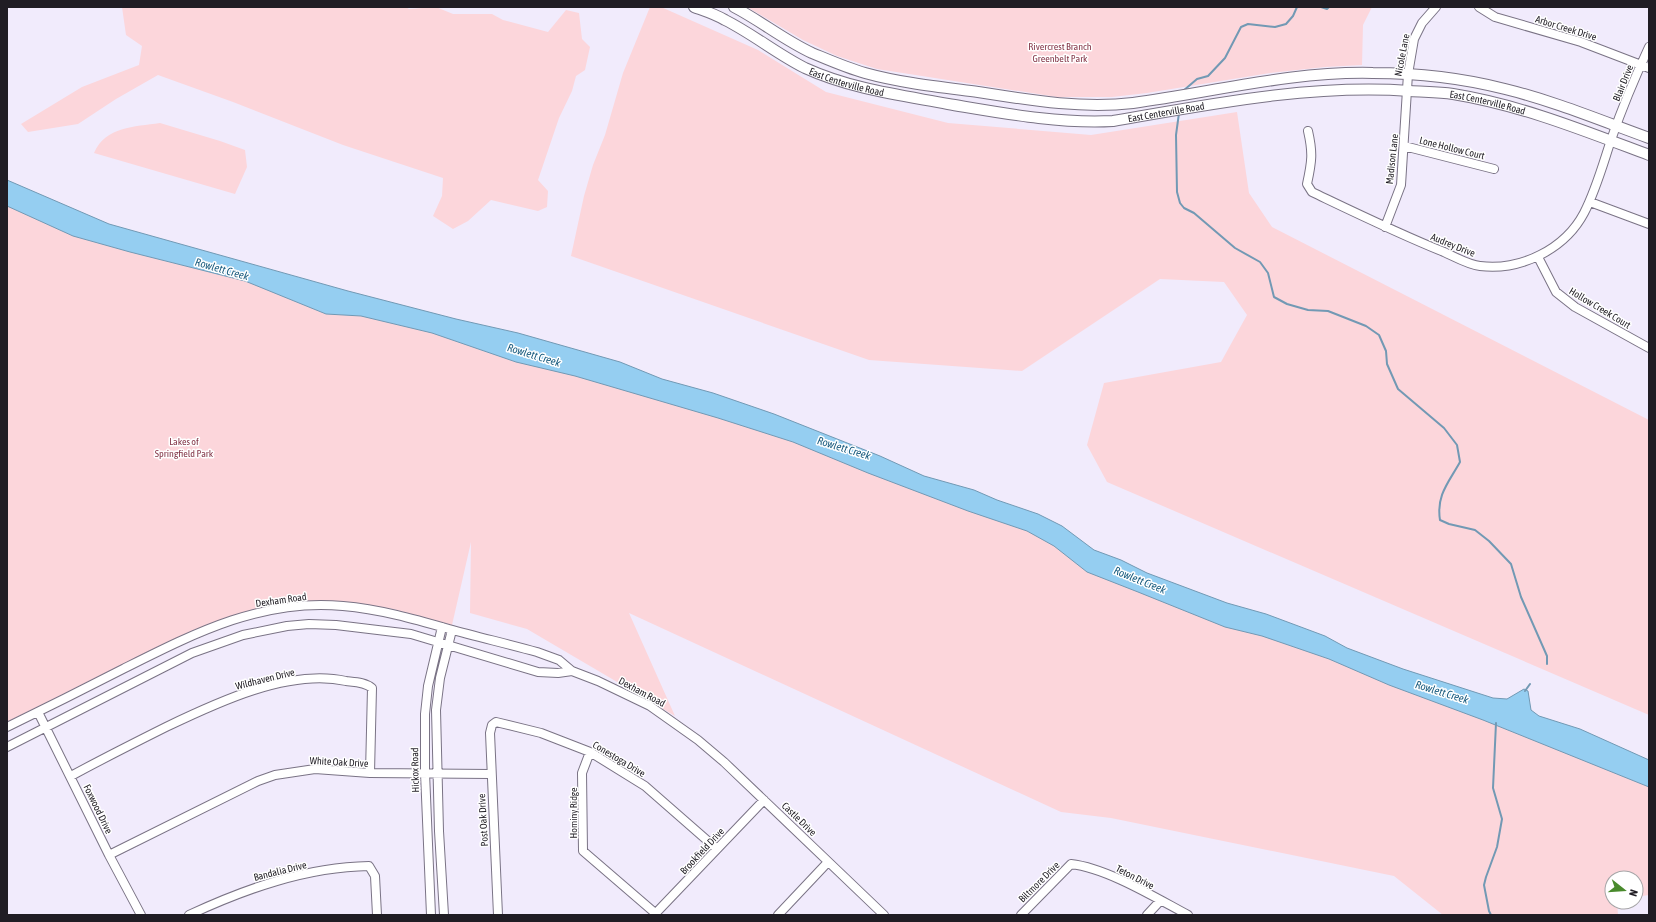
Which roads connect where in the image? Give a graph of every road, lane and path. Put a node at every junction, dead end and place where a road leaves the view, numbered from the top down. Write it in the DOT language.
graph roads {
  1 [pos="694,7"];
  2 [pos="734,7"];
  3 [pos="1436,7"];
  4 [pos="1478,7"];
  5 [pos="1649,47"];
  6 [pos="1641,65"];
  7 [pos="1649,68"];
  8 [pos="1408,74"];
  9 [pos="1407,90"];
  10 [pos="1616,126"];
  11 [pos="1308,131"];
  12 [pos="1649,138"];
  13 [pos="1611,141"];
  14 [pos="1404,146"];
  15 [pos="1649,155"];
  16 [pos="1494,169"];
  17 [pos="1590,202"];
  18 [pos="1649,224"];
  19 [pos="1385,227"];
  20 [pos="1538,257"];
  21 [pos="1649,348"];
  22 [pos="442,627"];
  23 [pos="452,630"];
  24 [pos="438,641"];
  25 [pos="449,644"];
  26 [pos="572,671"];
  27 [pos="38,712"];
  28 [pos="492,725"];
  29 [pos="7,727"];
  30 [pos="46,727"];
  31 [pos="698,740"];
  32 [pos="7,747"];
  33 [pos="590,752"];
  34 [pos="370,773"];
  35 [pos="425,773"];
  36 [pos="437,773"];
  37 [pos="491,774"];
  38 [pos="71,776"];
  39 [pos="764,800"];
  40 [pos="717,849"];
  41 [pos="109,855"];
  42 [pos="828,862"];
  43 [pos="1071,864"];
  44 [pos="1160,901"];
  45 [pos="655,914"];
  46 [pos="781,914"];
  47 [pos="141,915"];
  48 [pos="189,915"];
  49 [pos="377,915"];
  50 [pos="431,915"];
  51 [pos="444,915"];
  52 [pos="498,915"];
  53 [pos="884,915"];
  54 [pos="1021,915"];
  55 [pos="1147,915"];
  56 [pos="1188,915"];
  1 -- 9 [label="main road, East Centerville Road"];
  2 -- 8 [label="main road, East Centerville Road"];
  3 -- 8 [label="street, Nicole Lane"];
  4 -- 6 [label="street, Arbor Creek Drive"];
  5 -- 6 [label="street, Blair Drive"];
  6 -- 7 [label="street, Arbor Creek Drive"];
  6 -- 10 [label="street, Blair Drive"];
  8 -- 9 [label="street, Nicole Lane"];
  8 -- 10 [label="main road, East Centerville Road"];
  9 -- 13 [label="main road, East Centerville Road"];
  9 -- 14 [label="street, Madison Lane"];
  10 -- 12 [label="main road, East Centerville Road"];
  10 -- 13 [label="street, Audrey Drive"];
  11 -- 19 [label="street, Audrey Drive"];
  13 -- 15 [label="main road, East Centerville Road"];
  13 -- 17 [label="street, Audrey Drive"];
  14 -- 16 [label="street, Lone Hollow Court"];
  14 -- 19 [label="street, Madison Lane"];
  17 -- 18 [label="street"];
  17 -- 20 [label="street, Audrey Drive"];
  19 -- 20 [label="street, Audrey Drive"];
  20 -- 21 [label="street, Hollow Creek Court"];
  22 -- 23 [label="street, Dexham Road"];
  22 -- 24 [label="street, Hickox Road"];
  22 -- 27 [label="street, Dexham Road"];
  23 -- 25 [label="street"];
  23 -- 26 [label="street, Dexham Road"];
  24 -- 25 [label="street, Dexham Road"];
  24 -- 30 [label="street, Dexham Road"];
  24 -- 35 [label="street, Hickox Road"];
  25 -- 26 [label="street, Dexham Road"];
  25 -- 36 [label="street"];
  26 -- 31 [label="street, Dexham Road"];
  27 -- 29 [label="street, Dexham Road"];
  27 -- 30 [label="street, Foxwood Drive"];
  28 -- 33 [label="street, Conestoga Drive"];
  28 -- 37 [label="street, Post Oak Drive"];
  30 -- 32 [label="street, Dexham Road"];
  30 -- 38 [label="street, Foxwood Drive"];
  31 -- 39 [label="street, Castle Drive"];
  33 -- 40 [label="street, Conestoga Drive"];
  33 -- 45 [label="street, Hominy Ridge"];
  34 -- 35 [label="street, White Oak Drive"];
  34 -- 38 [label="street, Wildhaven Drive"];
  34 -- 41 [label="street, White Oak Drive"];
  35 -- 36 [label="street, White Oak Drive"];
  35 -- 50 [label="street, Hickox Road"];
  36 -- 37 [label="street, White Oak Drive"];
  36 -- 51 [label="street"];
  37 -- 52 [label="street, Post Oak Drive"];
  38 -- 41 [label="street, Foxwood Drive"];
  39 -- 40 [label="street, Brookfield Drive"];
  39 -- 42 [label="street, Castle Drive"];
  40 -- 45 [label="street, Brookfield Drive"];
  41 -- 47 [label="street, Foxwood Drive"];
  42 -- 46 [label="street"];
  42 -- 53 [label="street, Castle Drive"];
  43 -- 44 [label="street, Teton Drive"];
  43 -- 54 [label="street, Biltmore Drive"];
  44 -- 55 [label="street"];
  44 -- 56 [label="street, Teton Drive"];
  48 -- 49 [label="street, Bandalia Drive"];
}
